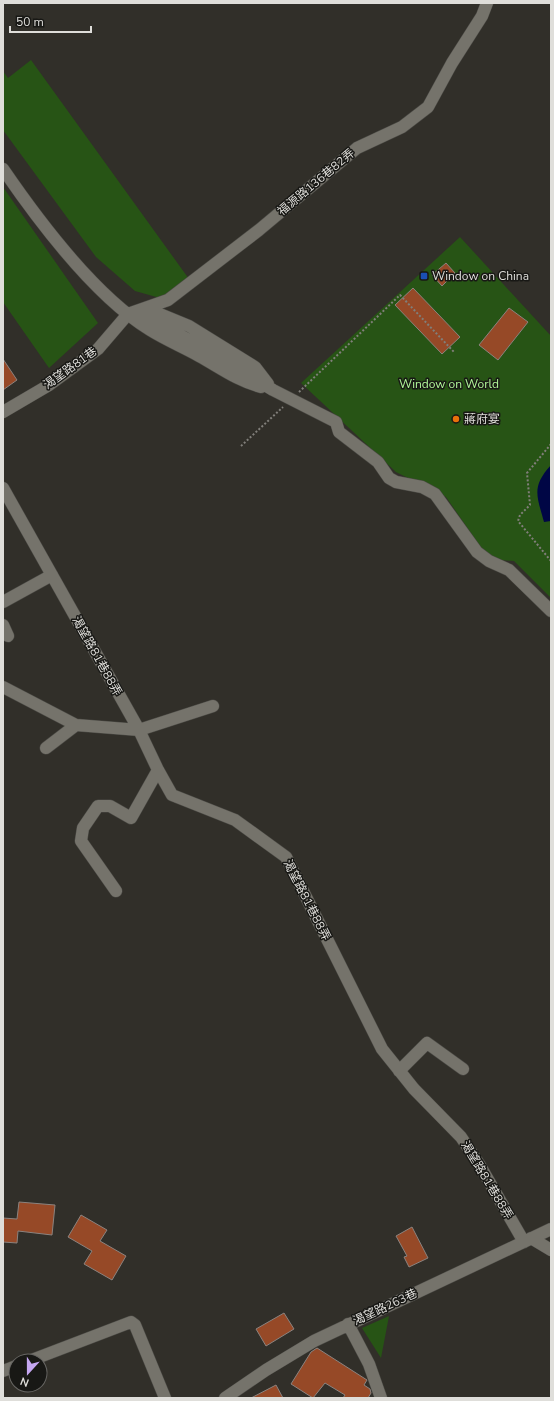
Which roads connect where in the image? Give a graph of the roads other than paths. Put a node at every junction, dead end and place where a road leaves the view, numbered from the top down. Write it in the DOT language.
graph roads {
  1 [pos="487,3"];
  2 [pos="3,169"];
  3 [pos="128,314"];
  4 [pos="3,412"];
  5 [pos="3,488"];
  6 [pos="52,575"];
  7 [pos="3,602"];
  8 [pos="551,611"];
  9 [pos="3,688"];
  10 [pos="214,706"];
  11 [pos="76,725"];
  12 [pos="139,730"];
  13 [pos="46,748"];
  14 [pos="158,770"];
  15 [pos="116,891"];
  16 [pos="463,1069"];
  17 [pos="399,1071"];
  18 [pos="551,1229"];
  19 [pos="528,1240"];
  20 [pos="551,1250"];
  21 [pos="348,1324"];
  22 [pos="48,1354"];
  23 [pos="231,1396"];
  24 [pos="165,1398"];
  25 [pos="381,1398"];
  1 -- 3 [label="street, 福源路136巷82弄"];
  2 -- 3 [label="street"];
  3 -- 4 [label="street, 渴望路81巷"];
  3 -- 8 [label="street"];
  5 -- 6 [label="street, 渴望路81巷88弄"];
  6 -- 7 [label="street"];
  6 -- 12 [label="street, 渴望路81巷88弄"];
  9 -- 11 [label="street"];
  10 -- 12 [label="street"];
  11 -- 12 [label="street"];
  11 -- 13 [label="street"];
  12 -- 14 [label="street, 渴望路81巷88弄"];
  14 -- 15 [label="street"];
  14 -- 17 [label="street, 渴望路81巷88弄"];
  16 -- 17 [label="street"];
  17 -- 19 [label="street, 渴望路81巷88弄"];
  18 -- 19 [label="street, 渴望路263巷"];
  19 -- 20 [label="street"];
  19 -- 21 [label="street, 渴望路263巷"];
  21 -- 23 [label="street, 渴望路263巷"];
  21 -- 25 [label="street"];
  22 -- 24 [label="street"];
}
